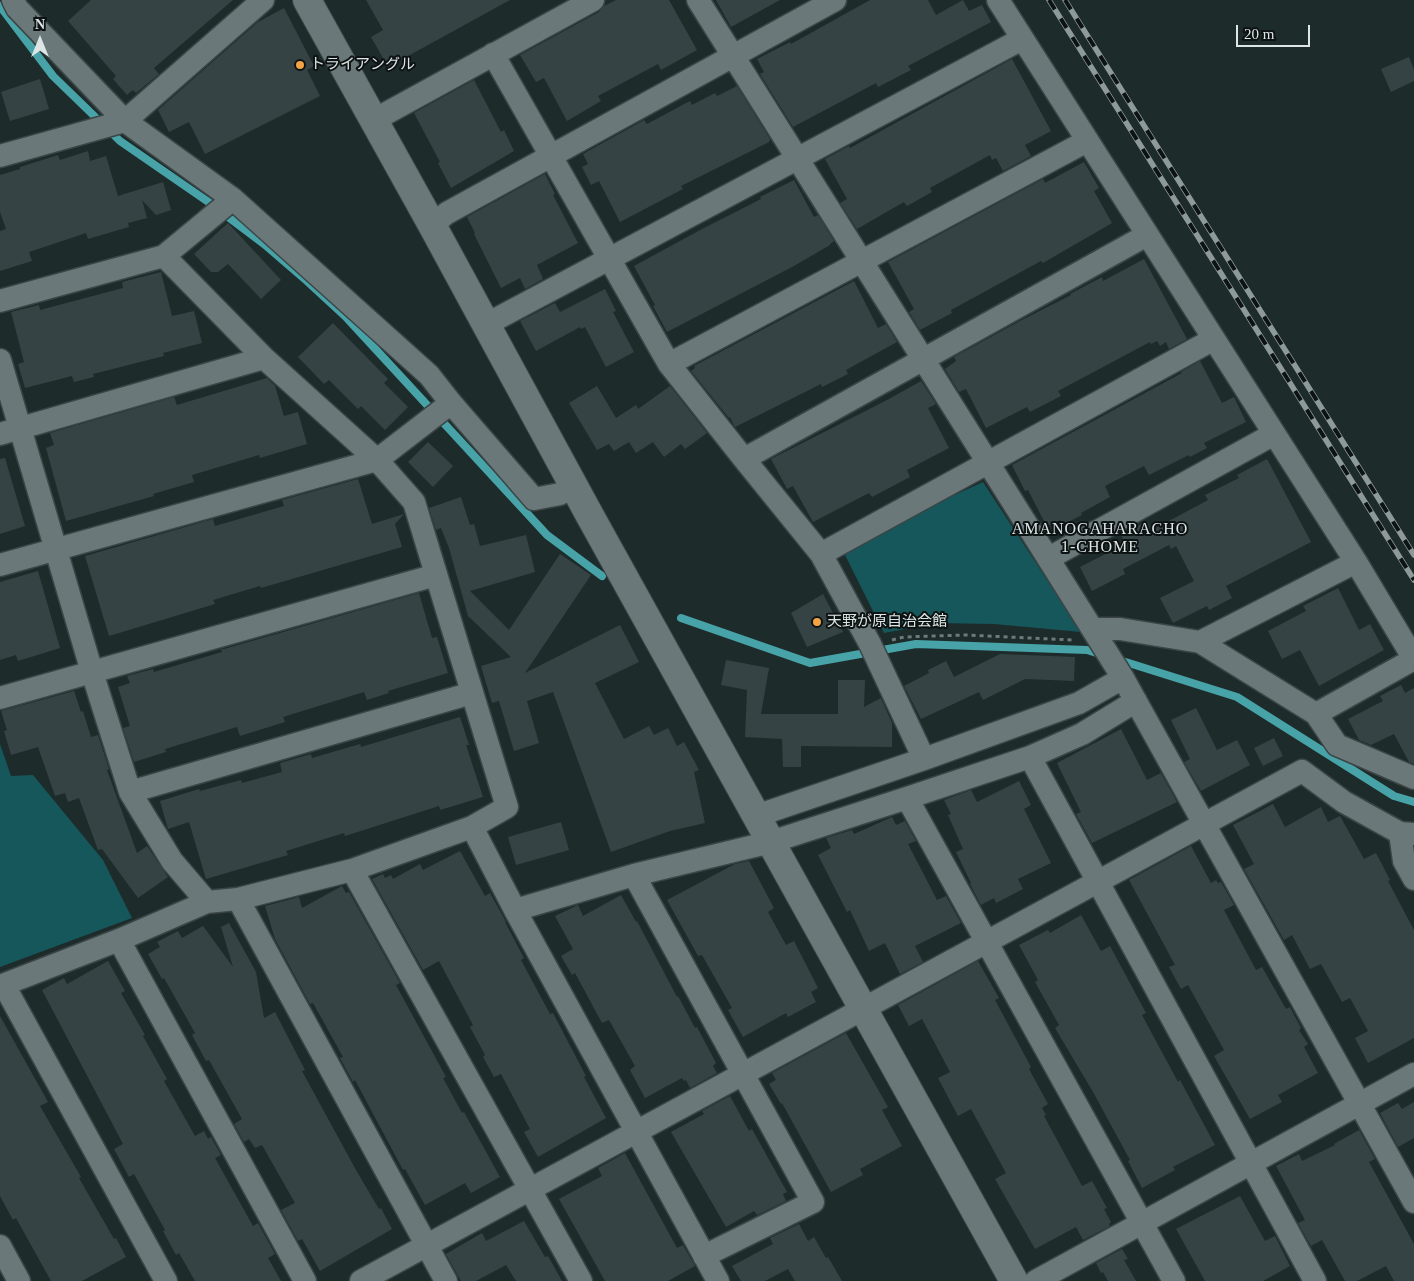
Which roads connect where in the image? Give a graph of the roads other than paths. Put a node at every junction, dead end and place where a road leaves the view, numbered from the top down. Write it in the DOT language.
graph roads {
  1 [pos="13,0"];
  2 [pos="263,0"];
  3 [pos="307,0"];
  4 [pos="593,0"];
  5 [pos="698,0"];
  6 [pos="835,0"];
  7 [pos="998,0"];
  8 [pos="1022,39"];
  9 [pos="494,54"];
  10 [pos="734,56"];
  11 [pos="374,120"];
  12 [pos="124,121"];
  13 [pos="1088,140"];
  14 [pos="0,156"];
  15 [pos="552,156"];
  16 [pos="798,158"];
  17 [pos="233,199"];
  18 [pos="432,225"];
  19 [pos="1148,235"];
  20 [pos="164,256"];
  21 [pos="610,259"];
  22 [pos="862,261"];
  23 [pos="0,301"];
  24 [pos="485,325"];
  25 [pos="1214,339"];
  26 [pos="264,358"];
  27 [pos="0,360"];
  28 [pos="924,360"];
  29 [pos="669,364"];
  30 [pos="451,403"];
  31 [pos="10,431"];
  32 [pos="1274,434"];
  33 [pos="377,460"];
  34 [pos="744,460"];
  35 [pos="989,463"];
  36 [pos="573,485"];
  37 [pos="56,550"];
  38 [pos="821,554"];
  39 [pos="1049,558"];
  40 [pos="1356,562"];
  41 [pos="0,565"];
  42 [pos="436,575"];
  43 [pos="1092,628"];
  44 [pos="1200,642"];
  45 [pos="1414,659"];
  46 [pos="92,672"];
  47 [pos="1122,678"];
  48 [pos="472,694"];
  49 [pos="0,698"];
  50 [pos="1136,701"];
  51 [pos="1316,714"];
  52 [pos="1030,757"];
  53 [pos="924,759"];
  54 [pos="1414,778"];
  55 [pos="130,792"];
  56 [pos="907,798"];
  57 [pos="756,816"];
  58 [pos="1204,824"];
  59 [pos="472,827"];
  60 [pos="1407,833"];
  61 [pos="771,842"];
  62 [pos="352,870"];
  63 [pos="634,875"];
  64 [pos="1414,879"];
  65 [pos="1098,882"];
  66 [pos="238,899"];
  67 [pos="207,902"];
  68 [pos="515,910"];
  69 [pos="119,940"];
  70 [pos="987,942"];
  71 [pos="2,986"];
  72 [pos="863,1009"];
  73 [pos="744,1074"];
  74 [pos="1414,1074"];
  75 [pos="1359,1104"];
  76 [pos="636,1132"];
  77 [pos="1251,1163"];
  78 [pos="530,1190"];
  79 [pos="1414,1202"];
  80 [pos="1142,1223"];
  81 [pos="0,1246"];
  82 [pos="427,1246"];
  83 [pos="704,1256"];
  84 [pos="19,1281"];
  85 [pos="166,1281"];
  86 [pos="305,1281"];
  87 [pos="362,1281"];
  88 [pos="446,1281"];
  89 [pos="581,1281"];
  90 [pos="718,1281"];
  91 [pos="1014,1281"];
  92 [pos="1036,1281"];
  93 [pos="1174,1281"];
  94 [pos="1316,1281"];
  1 -- 12 [label="street"];
  2 -- 12 [label="street"];
  3 -- 11 [label="street"];
  4 -- 9 [label="street"];
  5 -- 10 [label="street"];
  6 -- 10 [label="street"];
  7 -- 8 [label="street"];
  8 -- 13 [label="street"];
  8 -- 16 [label="street"];
  9 -- 11 [label="street"];
  9 -- 15 [label="street"];
  10 -- 15 [label="street"];
  10 -- 16 [label="street"];
  11 -- 18 [label="street"];
  12 -- 14 [label="street"];
  12 -- 17 [label="street"];
  13 -- 19 [label="street"];
  13 -- 22 [label="street"];
  15 -- 18 [label="street"];
  15 -- 21 [label="street"];
  16 -- 21 [label="street"];
  16 -- 22 [label="street"];
  17 -- 20 [label="street"];
  17 -- 30 [label="street"];
  18 -- 24 [label="street"];
  19 -- 25 [label="street"];
  19 -- 28 [label="street"];
  20 -- 23 [label="street"];
  20 -- 26 [label="street"];
  21 -- 24 [label="street"];
  21 -- 29 [label="street"];
  22 -- 28 [label="street"];
  22 -- 29 [label="street"];
  24 -- 36 [label="street"];
  25 -- 32 [label="street"];
  25 -- 35 [label="street"];
  26 -- 31 [label="street"];
  26 -- 33 [label="street"];
  27 -- 31 [label="street"];
  28 -- 34 [label="street"];
  28 -- 35 [label="street"];
  29 -- 34 [label="street"];
  30 -- 33 [label="street"];
  30 -- 36 [label="street"];
  31 -- 37 [label="street"];
  32 -- 39 [label="street"];
  32 -- 40 [label="street"];
  33 -- 37 [label="street"];
  33 -- 42 [label="street"];
  34 -- 38 [label="street"];
  35 -- 38 [label="street"];
  35 -- 39 [label="street"];
  36 -- 57 [label="street"];
  37 -- 41 [label="street"];
  37 -- 46 [label="street"];
  38 -- 53 [label="street"];
  39 -- 43 [label="street"];
  40 -- 44 [label="street"];
  40 -- 45 [label="street"];
  42 -- 46 [label="street"];
  42 -- 48 [label="street"];
  43 -- 44 [label="street"];
  43 -- 47 [label="street"];
  44 -- 51 [label="street"];
  45 -- 51 [label="street"];
  46 -- 49 [label="street"];
  46 -- 55 [label="street"];
  47 -- 50 [label="street"];
  47 -- 53 [label="street"];
  48 -- 55 [label="street"];
  48 -- 59 [label="street"];
  50 -- 52 [label="street"];
  50 -- 58 [label="street"];
  51 -- 54 [label="street"];
  52 -- 56 [label="street"];
  52 -- 65 [label="street"];
  53 -- 57 [label="street"];
  55 -- 67 [label="street"];
  56 -- 61 [label="street"];
  56 -- 70 [label="street"];
  57 -- 61 [label="street"];
  58 -- 60 [label="street"];
  58 -- 65 [label="street"];
  58 -- 75 [label="street"];
  59 -- 62 [label="street"];
  59 -- 68 [label="street"];
  60 -- 64 [label="street"];
  61 -- 63 [label="street"];
  61 -- 72 [label="street"];
  62 -- 66 [label="street"];
  62 -- 78 [label="street"];
  63 -- 68 [label="street"];
  63 -- 73 [label="street"];
  65 -- 70 [label="street"];
  65 -- 77 [label="street"];
  66 -- 67 [label="street"];
  66 -- 82 [label="street"];
  67 -- 69 [label="street"];
  68 -- 76 [label="street"];
  69 -- 71 [label="street"];
  69 -- 86 [label="street"];
  70 -- 72 [label="street"];
  70 -- 80 [label="street"];
  71 -- 85 [label="street"];
  72 -- 73 [label="street"];
  72 -- 91 [label="street"];
  73 -- 76 [label="street"];
  73 -- 83 [label="street"];
  74 -- 75 [label="street"];
  75 -- 77 [label="street"];
  75 -- 79 [label="street"];
  76 -- 78 [label="street"];
  76 -- 83 [label="street"];
  77 -- 80 [label="street"];
  77 -- 94 [label="street"];
  78 -- 82 [label="street"];
  78 -- 89 [label="street"];
  80 -- 92 [label="street"];
  80 -- 93 [label="street"];
  81 -- 84 [label="street"];
  82 -- 87 [label="street"];
  82 -- 88 [label="street"];
  83 -- 90 [label="street"];
}
